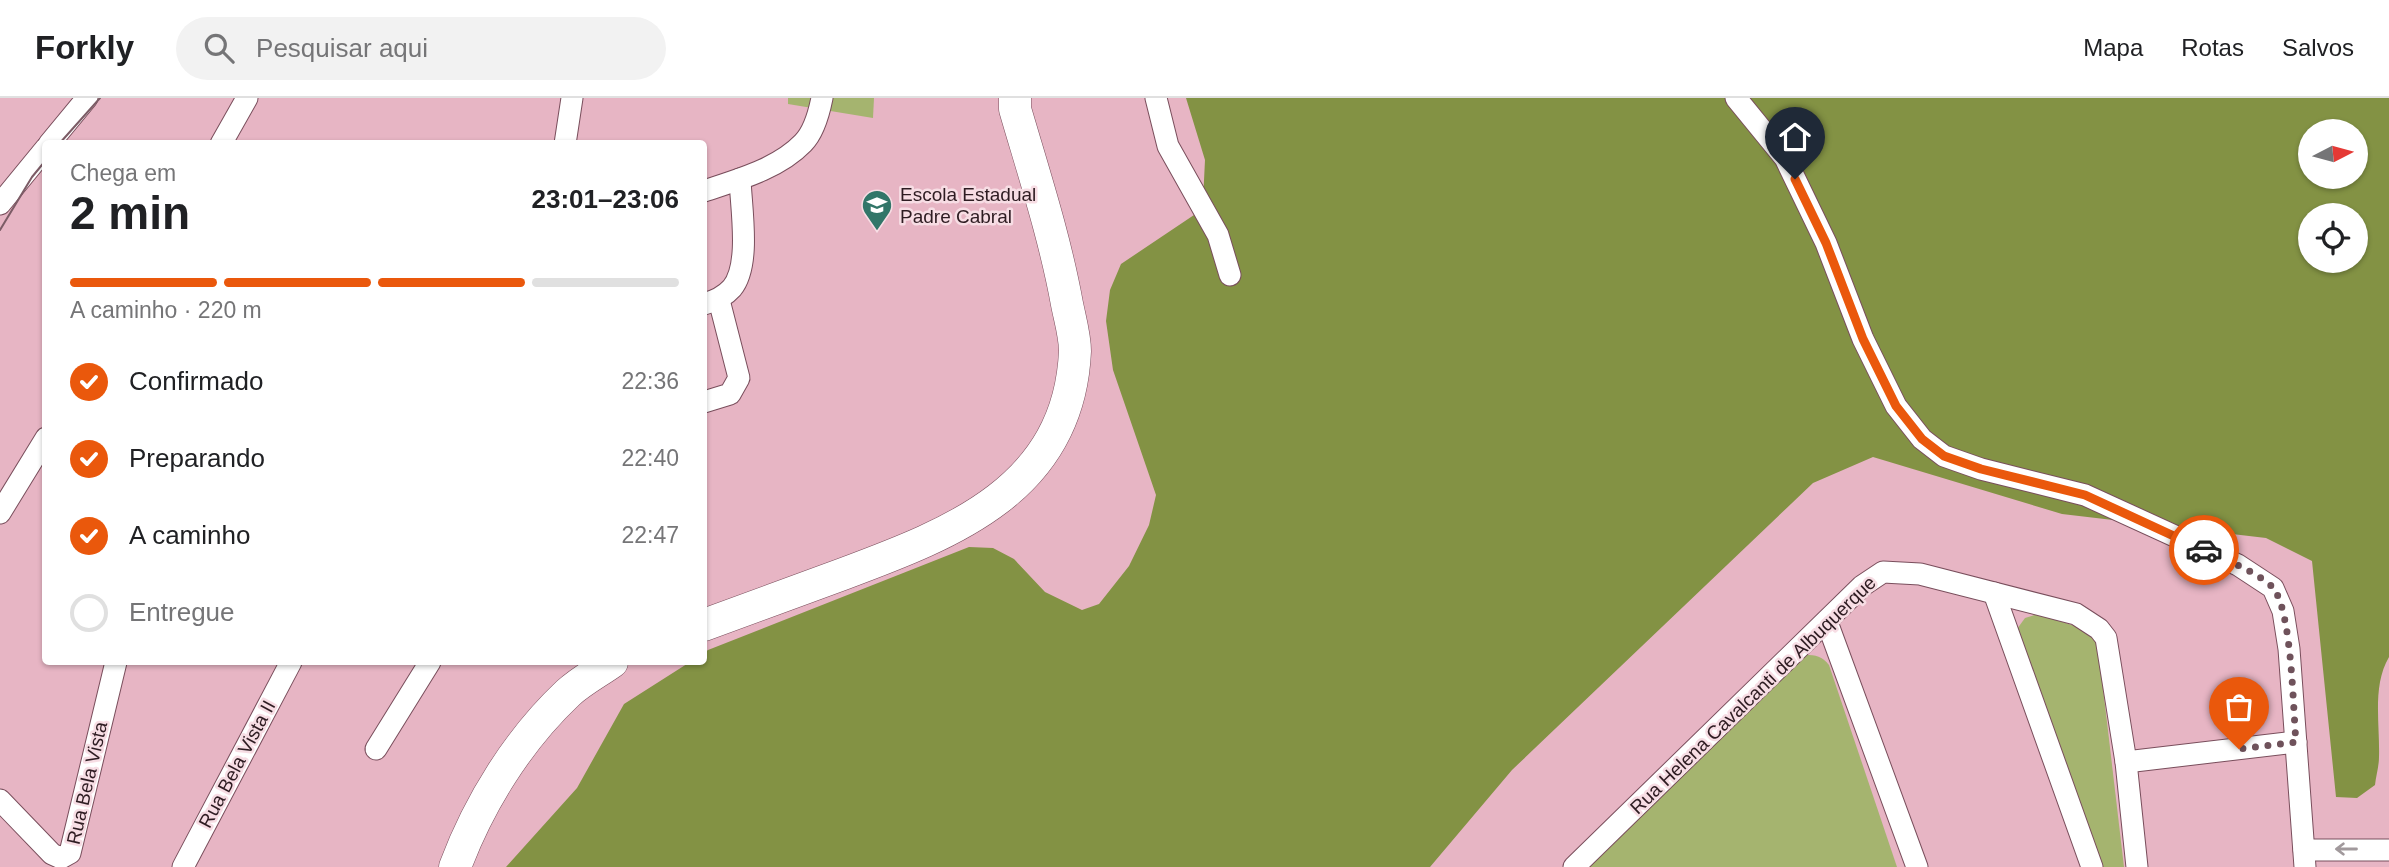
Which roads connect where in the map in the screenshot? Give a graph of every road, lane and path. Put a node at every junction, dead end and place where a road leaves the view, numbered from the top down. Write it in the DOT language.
graph roads {
  1 [pos="87,98"];
  2 [pos="247,98"];
  3 [pos="572,98"];
  4 [pos="822,98"];
  5 [pos="1015,98"];
  6 [pos="1156,98"];
  7 [pos="1736,98"];
  8 [pos="52,140"];
  9 [pos="222,140"];
  10 [pos="566,140"];
  11 [pos="42,153"];
  12 [pos="740,179"];
  13 [pos="707,190"];
  14 [pos="0,204"];
  15 [pos="1230,275"];
  16 [pos="711,302"];
  17 [pos="707,401"];
  18 [pos="42,445"];
  19 [pos="0,513"];
  20 [pos="1994,593"];
  21 [pos="1827,622"];
  22 [pos="707,624"];
  23 [pos="115,665"];
  24 [pos="289,665"];
  25 [pos="428,665"];
  26 [pos="608,665"];
  27 [pos="2296,742"];
  28 [pos="376,749"];
  29 [pos="2126,762"];
  30 [pos="0,800"];
  31 [pos="2389,850"];
  32 [pos="2304,858"];
  33 [pos="183,867"];
  34 [pos="455,867"];
  35 [pos="1574,867"];
  36 [pos="1917,867"];
  37 [pos="2092,867"];
  38 [pos="2137,867"];
  1 -- 8 [label="street"];
  2 -- 9 [label="street"];
  3 -- 10 [label="street"];
  4 -- 12 [label="street"];
  5 -- 22 [label="street"];
  6 -- 15 [label="street"];
  7 -- 27 [label="street"];
  11 -- 14 [label="street"];
  12 -- 13 [label="street"];
  12 -- 16 [label="street"];
  16 -- 17 [label="street"];
  18 -- 19 [label="street"];
  20 -- 21 [label="street, Rua Helena Cavalcanti de Albuquerque"];
  20 -- 29 [label="street, Rua Helena Cavalcanti de Albuquerque"];
  20 -- 37 [label="street"];
  21 -- 35 [label="street, Rua Helena Cavalcanti de Albuquerque"];
  21 -- 36 [label="street"];
  23 -- 30 [label="street, Rua Bela Vista"];
  24 -- 33 [label="street, Rua Bela Vista II"];
  25 -- 28 [label="street"];
  26 -- 34 [label="street"];
  27 -- 29 [label="street"];
  27 -- 32 [label="street"];
  29 -- 38 [label="street"];
  31 -- 32 [label="street, one-way"];
}
